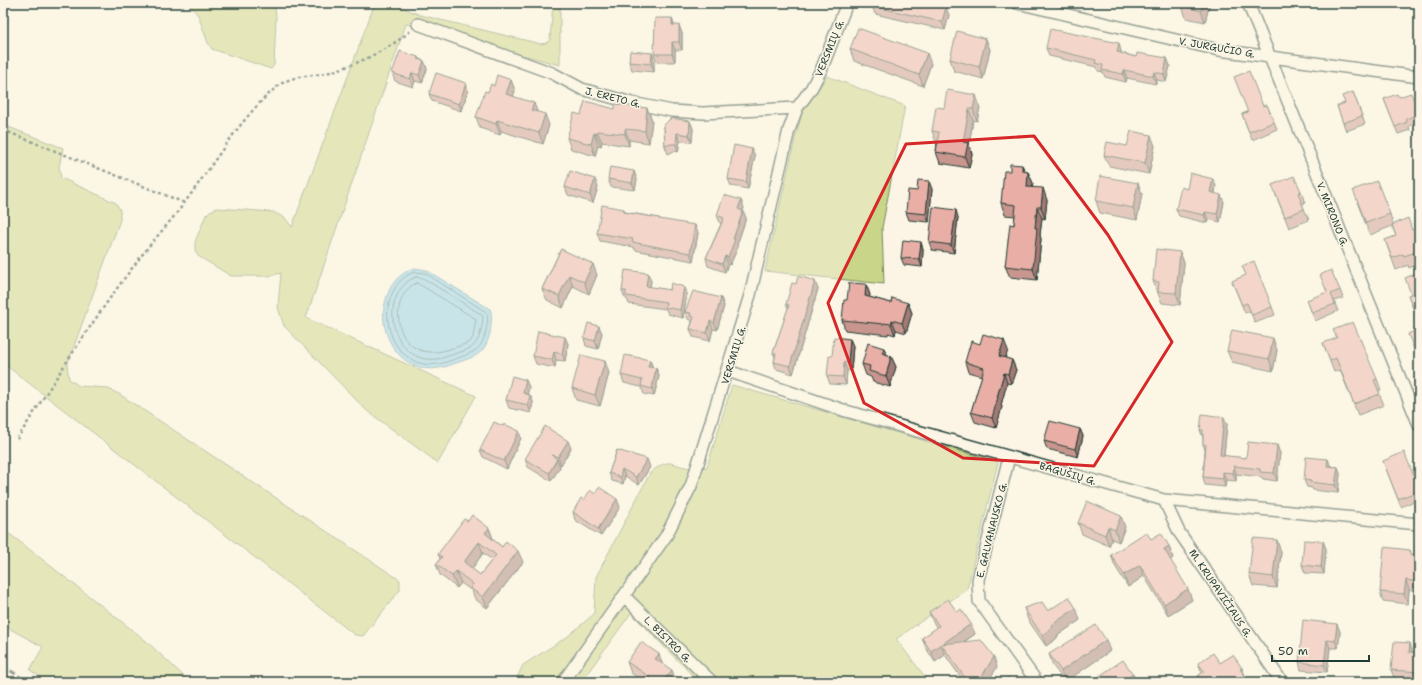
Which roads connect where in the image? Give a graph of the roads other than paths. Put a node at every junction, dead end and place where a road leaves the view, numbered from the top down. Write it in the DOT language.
graph roads {
  1 [pos="847,3"];
  2 [pos="1017,3"];
  3 [pos="1248,3"];
  4 [pos="418,24"];
  5 [pos="1268,56"];
  6 [pos="1419,77"];
  7 [pos="797,108"];
  8 [pos="728,372"];
  9 [pos="1419,425"];
  10 [pos="1009,456"];
  11 [pos="1164,500"];
  12 [pos="1419,524"];
  13 [pos="624,596"];
  14 [pos="563,682"];
  15 [pos="712,682"];
  16 [pos="1037,682"];
  17 [pos="1282,682"];
  1 -- 7 [label="street, VERSMIŲ G."];
  2 -- 5 [label="street, V. JURGUČIO G."];
  3 -- 5 [label="street, V. MIRONO G."];
  4 -- 7 [label="street, J. ERETO G."];
  5 -- 6 [label="street, V. JURGUČIO G."];
  5 -- 9 [label="street, V. MIRONO G."];
  7 -- 8 [label="street, VERSMIŲ G."];
  8 -- 10 [label="street, BAGUŠIŲ G."];
  8 -- 13 [label="street, VERSMIŲ G."];
  10 -- 11 [label="street, BAGUŠIŲ G."];
  10 -- 16 [label="street, E. GALVANAUSKO G."];
  11 -- 12 [label="street, BAGUŠIŲ G."];
  11 -- 17 [label="street, M. KRUPAVIČIAUS G."];
  13 -- 14 [label="street, VERSMIŲ G."];
  13 -- 15 [label="street, L. BISTRO G."];
}
